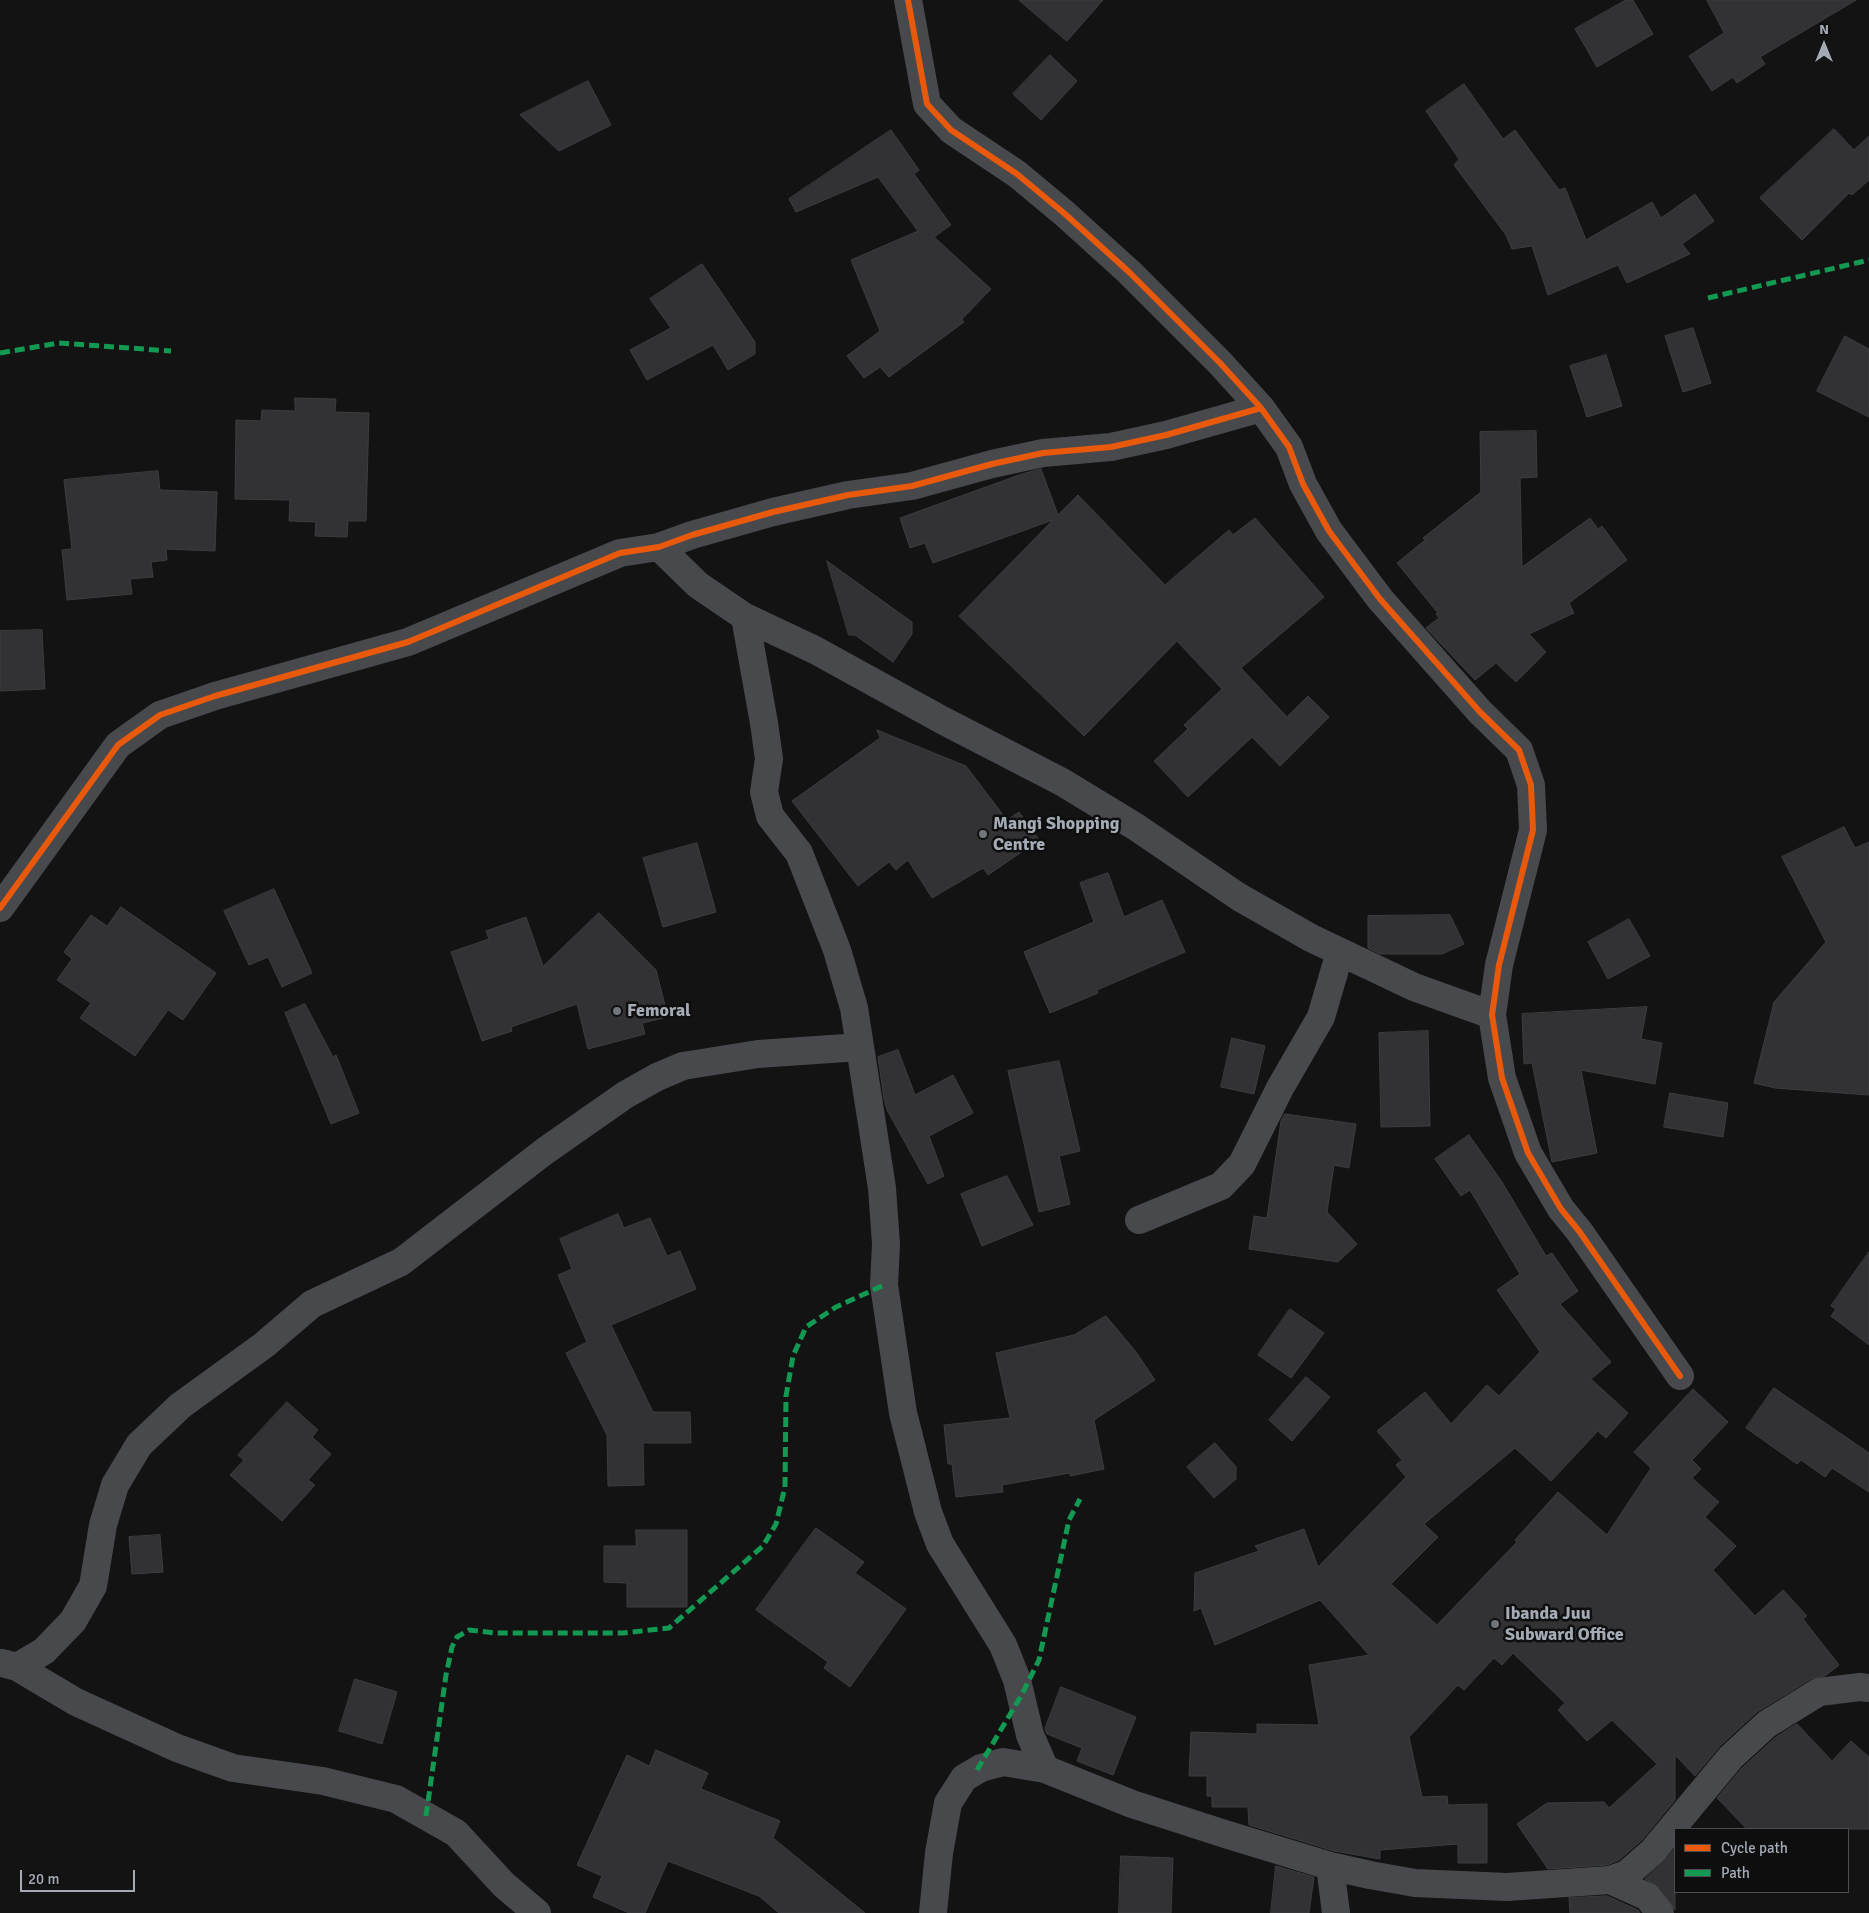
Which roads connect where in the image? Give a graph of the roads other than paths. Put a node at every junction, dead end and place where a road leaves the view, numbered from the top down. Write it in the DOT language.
graph roads {
  1 [pos="908,0"];
  2 [pos="1261,408"];
  3 [pos="659,547"];
  4 [pos="745,617"];
  5 [pos="0,908"];
  6 [pos="1340,952"];
  7 [pos="1492,1015"];
  8 [pos="860,1047"];
  9 [pos="1139,1220"];
  10 [pos="1680,1376"];
  11 [pos="8,1665"];
  12 [pos="1869,1688"];
  13 [pos="1045,1769"];
  14 [pos="1330,1866"];
  15 [pos="1610,1880"];
  16 [pos="537,1913"];
  17 [pos="933,1913"];
  18 [pos="1336,1913"];
  19 [pos="1660,1913"];
  1 -- 2 [label="street"];
  2 -- 3 [label="street"];
  2 -- 7 [label="street"];
  3 -- 4 [label="street"];
  3 -- 5 [label="street"];
  4 -- 6 [label="street"];
  4 -- 8 [label="street"];
  6 -- 7 [label="street"];
  6 -- 9 [label="street"];
  7 -- 10 [label="street"];
  8 -- 11 [label="street"];
  8 -- 13 [label="street"];
  11 -- 16 [label="street"];
  12 -- 15 [label="street"];
  13 -- 14 [label="street"];
  13 -- 17 [label="street"];
  14 -- 15 [label="street"];
  14 -- 18 [label="street"];
  15 -- 19 [label="street"];
}
